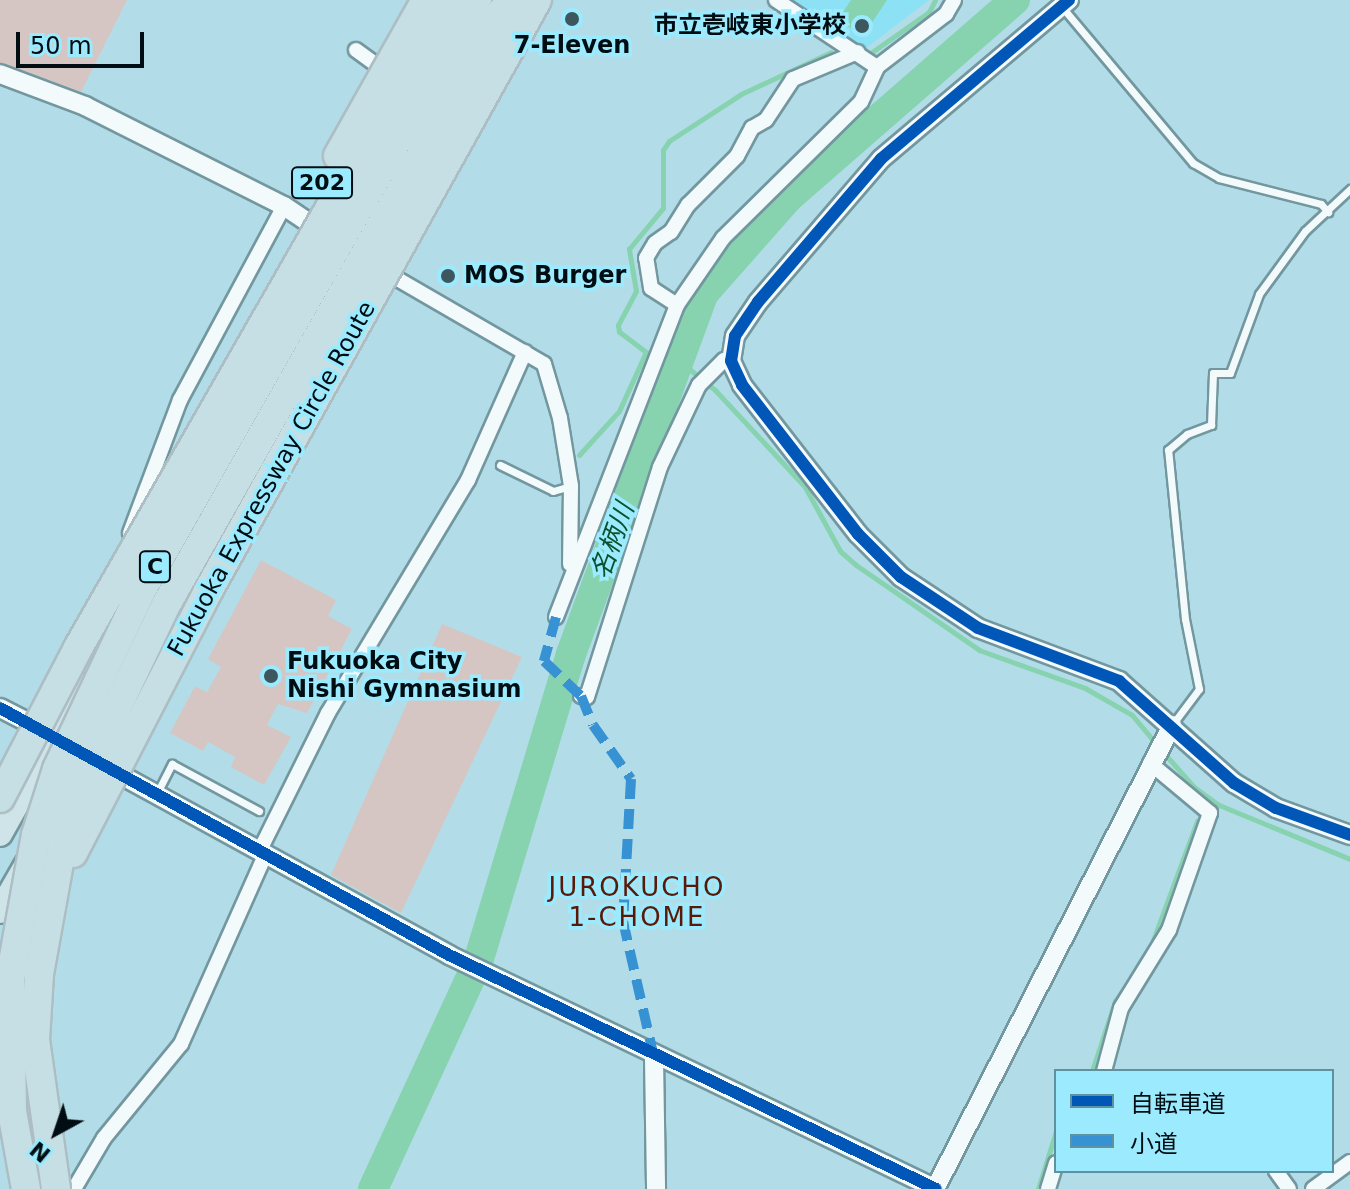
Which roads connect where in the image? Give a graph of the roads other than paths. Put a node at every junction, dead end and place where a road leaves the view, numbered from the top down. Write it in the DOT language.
graph roads {
  1 [pos="426,0"];
  2 [pos="449,0"];
  3 [pos="476,0"];
  4 [pos="509,0"];
  5 [pos="537,0"];
  6 [pos="776,0"];
  7 [pos="954,0"];
  8 [pos="1062,2"];
  9 [pos="356,50"];
  10 [pos="858,52"];
  11 [pos="877,67"];
  12 [pos="0,74"];
  13 [pos="421,97"];
  14 [pos="1350,189"];
  15 [pos="284,206"];
  16 [pos="1328,212"];
  17 [pos="350,251"];
  18 [pos="677,305"];
  19 [pos="525,352"];
  20 [pos="731,361"];
  21 [pos="229,371"];
  22 [pos="500,465"];
  23 [pos="571,486"];
  24 [pos="568,584"];
  25 [pos="556,617"];
  26 [pos="117,627"];
  27 [pos="581,696"];
  28 [pos="0,708"];
  29 [pos="55,736"];
  30 [pos="1160,745"];
  31 [pos="92,760"];
  32 [pos="156,795"];
  33 [pos="0,798"];
  34 [pos="259,811"];
  35 [pos="0,834"];
  36 [pos="1350,835"];
  37 [pos="262,854"];
  38 [pos="0,911"];
  39 [pos="0,981"];
  40 [pos="654,1058"];
  41 [pos="1105,1069"];
  42 [pos="1350,1162"];
  43 [pos="1054,1170"];
  44 [pos="26,1189"];
  45 [pos="56,1189"];
  46 [pos="74,1189"];
  47 [pos="656,1189"];
  48 [pos="936,1189"];
  49 [pos="1048,1189"];
  50 [pos="1313,1189"];
  1 -- 21 [label="highway, 202, bridge"];
  2 -- 33 [label="highway, C, bridge"];
  3 -- 13 [label="highway, 202"];
  3 -- 44 [label="highway, C, bridge"];
  4 -- 17 [label="highway, 202"];
  4 -- 45 [label="highway, bridge"];
  5 -- 39 [label="highway, Fukuoka Expressway Circle Route / C, bridge"];
  6 -- 10 [label="street"];
  7 -- 11 [label="street"];
  8 -- 16 [label="lane"];
  8 -- 20 [label="street"];
  9 -- 13 [label="street"];
  10 -- 11 [label="street"];
  10 -- 18 [label="street"];
  11 -- 18 [label="street"];
  12 -- 15 [label="street"];
  13 -- 17 [label="highway, 202"];
  14 -- 16 [label="lane"];
  15 -- 17 [label="street"];
  15 -- 26 [label="street"];
  16 -- 30 [label="lane"];
  17 -- 19 [label="street"];
  17 -- 26 [label="highway, 202"];
  17 -- 31 [label="highway, 202"];
  18 -- 24 [label="street"];
  19 -- 23 [label="street"];
  19 -- 37 [label="street"];
  20 -- 27 [label="street"];
  20 -- 30 [label="street"];
  22 -- 23 [label="lane"];
  23 -- 24 [label="street"];
  24 -- 25 [label="street"];
  26 -- 29 [label="highway, 202"];
  28 -- 29 [label="street"];
  29 -- 31 [label="street"];
  29 -- 35 [label="highway, 202"];
  30 -- 36 [label="street"];
  30 -- 41 [label="street"];
  30 -- 48 [label="street"];
  31 -- 32 [label="street"];
  31 -- 38 [label="highway, 202"];
  32 -- 34 [label="lane"];
  32 -- 37 [label="street"];
  37 -- 40 [label="street"];
  37 -- 46 [label="street"];
  40 -- 47 [label="street"];
  40 -- 48 [label="street"];
  42 -- 50 [label="street"];
  43 -- 49 [label="street"];
}
